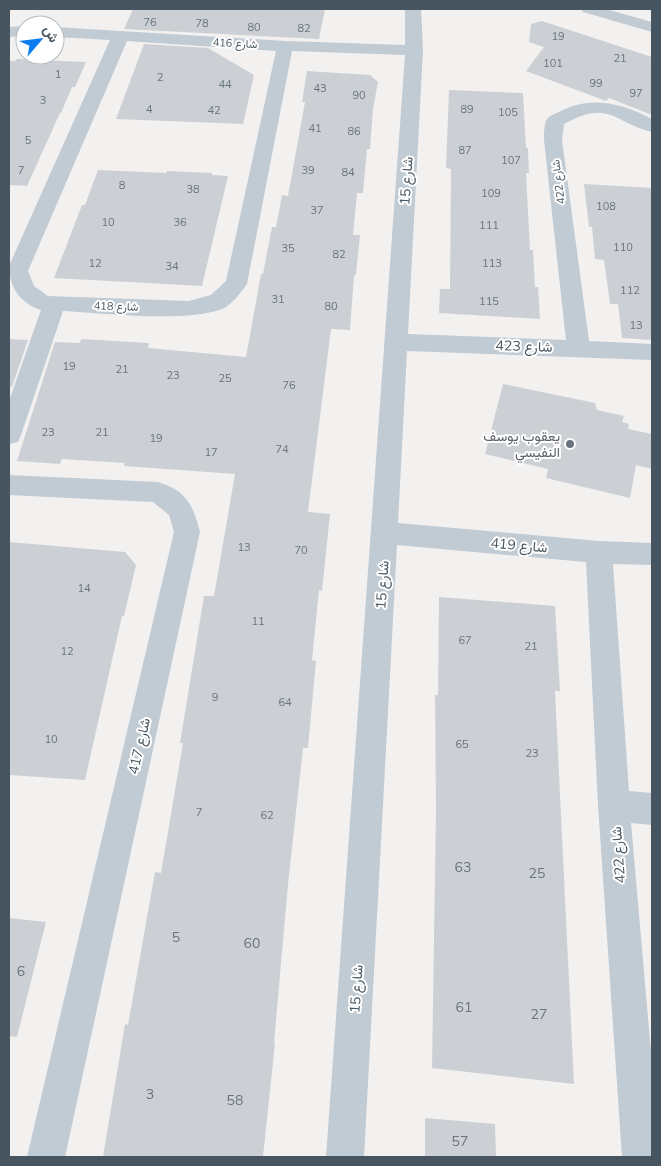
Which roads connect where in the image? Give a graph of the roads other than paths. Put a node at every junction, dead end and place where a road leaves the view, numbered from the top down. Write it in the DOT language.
graph roads {
  1 [pos="589,9"];
  2 [pos="415,10"];
  3 [pos="652,27"];
  4 [pos="65,33"];
  5 [pos="120,37"];
  6 [pos="285,46"];
  7 [pos="414,50"];
  8 [pos="652,126"];
  9 [pos="55,303"];
  10 [pos="396,342"];
  11 [pos="578,348"];
  12 [pos="652,352"];
  13 [pos="9,435"];
  14 [pos="9,485"];
  15 [pos="385,533"];
  16 [pos="599,552"];
  17 [pos="652,554"];
  18 [pos="614,805"];
  19 [pos="652,810"];
  20 [pos="46,1157"];
  21 [pos="345,1157"];
  22 [pos="640,1157"];
  1 -- 3 [label="street"];
  2 -- 7 [label="street, شارع 15"];
  4 -- 5 [label="street, شارع 416"];
  5 -- 6 [label="street, شارع 416"];
  5 -- 9 [label="street, شارع 418"];
  6 -- 7 [label="street, شارع 416"];
  6 -- 9 [label="street, شارع 418"];
  7 -- 10 [label="street, شارع 15"];
  8 -- 11 [label="street, شارع 422"];
  9 -- 13 [label="street"];
  10 -- 11 [label="street, شارع 423"];
  10 -- 15 [label="street, شارع 15"];
  11 -- 12 [label="street, شارع 423"];
  14 -- 20 [label="street, شارع 417"];
  15 -- 16 [label="street, شارع 419"];
  15 -- 21 [label="street, شارع 15"];
  16 -- 17 [label="street, شارع 419"];
  16 -- 18 [label="street, شارع 422"];
  18 -- 19 [label="street"];
  18 -- 22 [label="street, شارع 422"];
}
